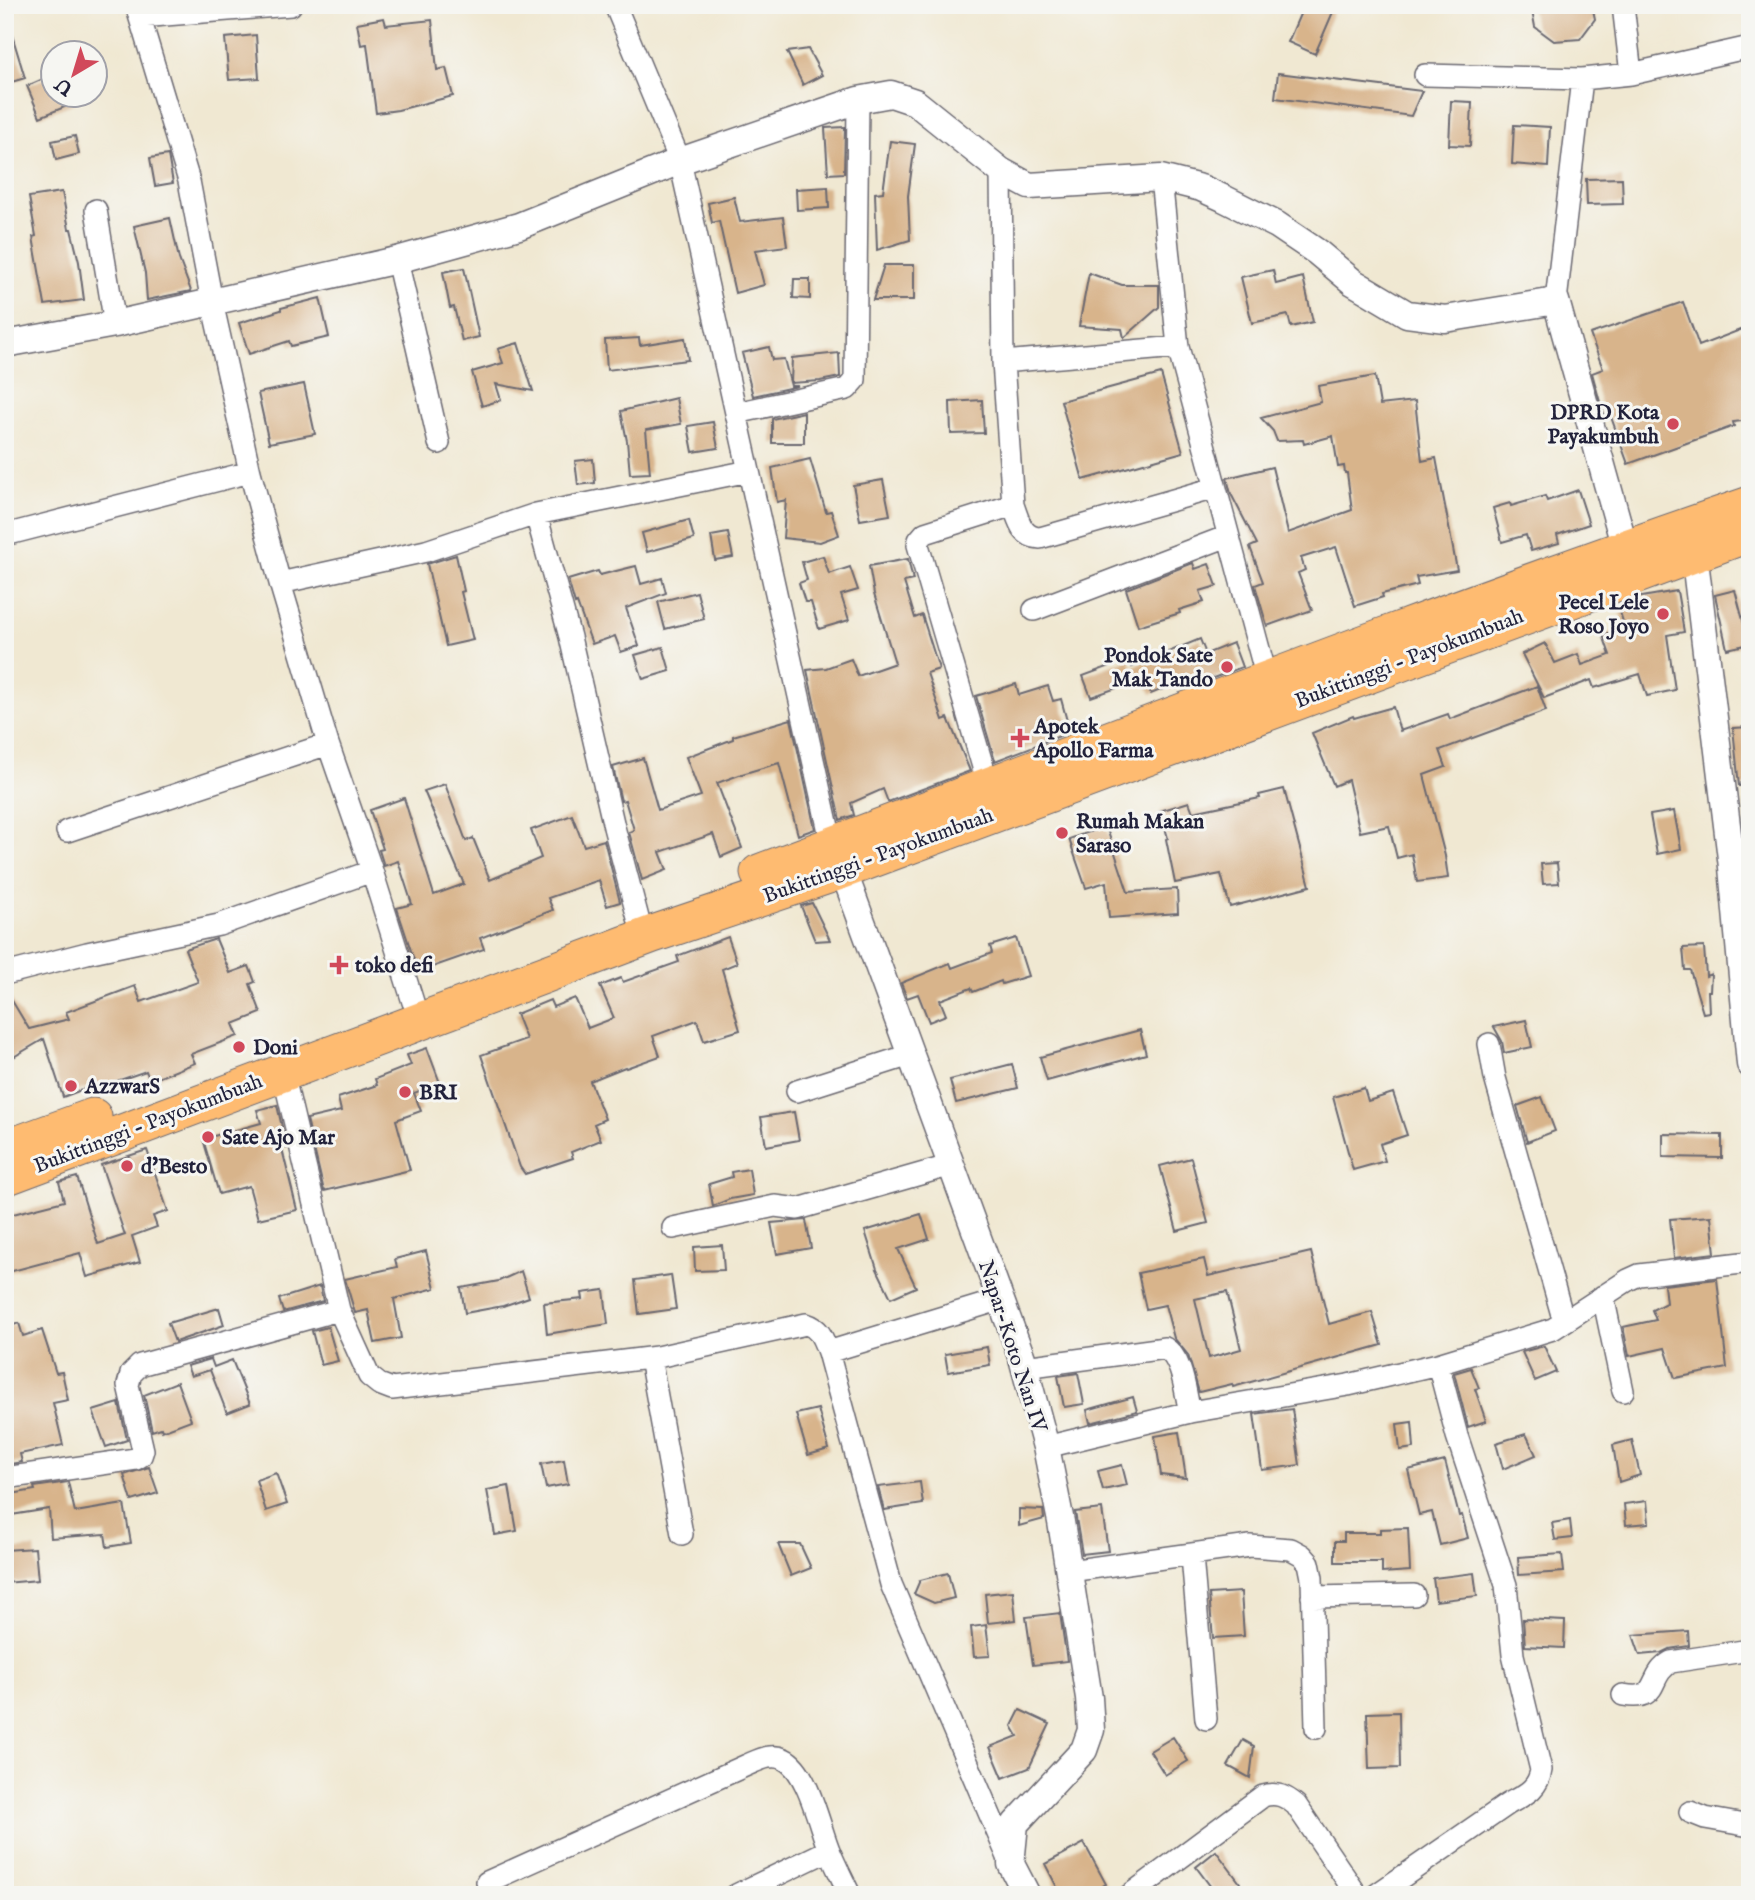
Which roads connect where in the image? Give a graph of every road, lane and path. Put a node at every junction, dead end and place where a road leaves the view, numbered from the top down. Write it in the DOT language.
graph roads {
  1 [pos="292,5"];
  2 [pos="615,5"];
  3 [pos="1623,5"];
  4 [pos="138,11"];
  5 [pos="1750,47"];
  6 [pos="1631,74"];
  7 [pos="1424,75"];
  8 [pos="1582,79"];
  9 [pos="858,100"];
  10 [pos="680,161"];
  11 [pos="1001,172"];
  12 [pos="1161,178"];
  13 [pos="96,210"];
  14 [pos="397,260"];
  15 [pos="1556,301"];
  16 [pos="212,302"];
  17 [pos="115,324"];
  18 [pos="5,344"];
  19 [pos="1178,347"];
  20 [pos="1003,362"];
  21 [pos="736,413"];
  22 [pos="439,443"];
  23 [pos="250,471"];
  24 [pos="749,471"];
  25 [pos="1215,488"];
  26 [pos="1013,505"];
  27 [pos="1750,505"];
  28 [pos="536,514"];
  29 [pos="1750,533"];
  30 [pos="5,535"];
  31 [pos="1228,536"];
  32 [pos="1625,548"];
  33 [pos="1694,552"];
  34 [pos="280,583"];
  35 [pos="1034,610"];
  36 [pos="1267,679"];
  37 [pos="1191,725"];
  38 [pos="328,744"];
  39 [pos="1107,755"];
  40 [pos="988,784"];
  41 [pos="67,831"];
  42 [pos="837,858"];
  43 [pos="372,871"];
  44 [pos="638,918"];
  45 [pos="1743,919"];
  46 [pos="5,974"];
  47 [pos="413,1003"];
  48 [pos="1489,1044"];
  49 [pos="910,1055"];
  50 [pos="1750,1064"];
  51 [pos="283,1073"];
  52 [pos="796,1091"];
  53 [pos="5,1149"];
  54 [pos="952,1165"];
  55 [pos="5,1177"];
  56 [pos="673,1228"];
  57 [pos="1750,1262"];
  58 [pos="1603,1296"];
  59 [pos="999,1300"];
  60 [pos="339,1310"];
  61 [pos="1564,1322"];
  62 [pos="828,1352"];
  63 [pos="657,1357"];
  64 [pos="1438,1364"];
  65 [pos="1025,1367"];
  66 [pos="1623,1391"];
  67 [pos="1189,1412"];
  68 [pos="1046,1447"];
  69 [pos="5,1478"];
  70 [pos="682,1534"];
  71 [pos="1192,1556"];
  72 [pos="1069,1571"];
  73 [pos="1414,1595"];
  74 [pos="1312,1597"];
  75 [pos="1750,1650"];
  76 [pos="1623,1695"];
  77 [pos="1206,1719"];
  78 [pos="1316,1728"];
  79 [pos="1689,1812"];
  80 [pos="1750,1826"];
  81 [pos="829,1850"];
  82 [pos="1011,1864"];
  83 [pos="487,1882"];
  84 [pos="736,1895"];
  85 [pos="850,1895"];
  86 [pos="1027,1895"];
  87 [pos="1130,1895"];
  88 [pos="1357,1895"];
  89 [pos="1376,1895"];
  1 -- 4 [label="street"];
  2 -- 10 [label="street"];
  3 -- 6 [label="street"];
  4 -- 16 [label="street"];
  5 -- 6 [label="street"];
  6 -- 8 [label="street"];
  7 -- 8 [label="street"];
  8 -- 15 [label="street"];
  9 -- 10 [label="street"];
  9 -- 11 [label="street"];
  9 -- 21 [label="street"];
  10 -- 14 [label="street"];
  10 -- 21 [label="street"];
  11 -- 12 [label="street"];
  11 -- 20 [label="street"];
  12 -- 15 [label="street"];
  12 -- 19 [label="street"];
  13 -- 17 [label="street"];
  14 -- 16 [label="street"];
  14 -- 22 [label="street"];
  15 -- 32 [label="street"];
  16 -- 17 [label="street"];
  16 -- 23 [label="street"];
  17 -- 18 [label="street"];
  19 -- 20 [label="street"];
  19 -- 25 [label="street"];
  20 -- 26 [label="street"];
  21 -- 24 [label="street"];
  23 -- 30 [label="street"];
  23 -- 34 [label="street"];
  24 -- 28 [label="street"];
  24 -- 42 [label="street"];
  25 -- 26 [label="street"];
  25 -- 31 [label="street"];
  26 -- 40 [label="street"];
  27 -- 32 [label="highway, Bukittinggi - Payokumbuah"];
  28 -- 34 [label="street"];
  28 -- 44 [label="street"];
  29 -- 33 [label="highway, Bukittinggi - Payokumbuah"];
  31 -- 35 [label="street"];
  31 -- 36 [label="street"];
  32 -- 36 [label="highway, Bukittinggi - Payokumbuah"];
  33 -- 37 [label="highway, Bukittinggi - Payokumbuah"];
  33 -- 45 [label="street"];
  34 -- 38 [label="street"];
  36 -- 37 [label="highway, Bukittinggi - Payokumbuah"];
  37 -- 39 [label="highway, Bukittinggi - Payokumbuah"];
  38 -- 41 [label="street"];
  38 -- 43 [label="street"];
  39 -- 40 [label="highway, Bukittinggi - Payokumbuah"];
  39 -- 42 [label="highway, Bukittinggi - Payokumbuah"];
  40 -- 42 [label="highway, Bukittinggi - Payokumbuah"];
  42 -- 44 [label="highway, Bukittinggi - Payokumbuah"];
  42 -- 49 [label="street, Napar-Koto Nan IV"];
  42 -- 51 [label="highway, Bukittinggi - Payokumbuah"];
  43 -- 46 [label="street"];
  43 -- 47 [label="street"];
  44 -- 47 [label="highway, Bukittinggi - Payokumbuah"];
  45 -- 50 [label="street"];
  47 -- 53 [label="highway, Bukittinggi - Payokumbuah"];
  48 -- 61 [label="street"];
  49 -- 52 [label="street"];
  49 -- 54 [label="street, Napar-Koto Nan IV"];
  51 -- 55 [label="highway, Bukittinggi - Payokumbuah"];
  51 -- 60 [label="street"];
  54 -- 56 [label="street"];
  54 -- 59 [label="street, Napar-Koto Nan IV"];
  57 -- 58 [label="street"];
  58 -- 61 [label="street"];
  58 -- 66 [label="street"];
  59 -- 62 [label="street"];
  59 -- 65 [label="street, Napar-Koto Nan IV"];
  60 -- 63 [label="street"];
  60 -- 69 [label="street"];
  61 -- 64 [label="street"];
  62 -- 63 [label="street"];
  62 -- 82 [label="street"];
  63 -- 70 [label="street"];
  64 -- 67 [label="street"];
  64 -- 89 [label="street"];
  65 -- 67 [label="street"];
  65 -- 68 [label="street, Napar-Koto Nan IV"];
  67 -- 68 [label="street"];
  68 -- 72 [label="street, Napar-Koto Nan IV"];
  71 -- 72 [label="street"];
  71 -- 74 [label="street"];
  71 -- 77 [label="street"];
  72 -- 82 [label="street, Napar-Koto Nan IV"];
  73 -- 74 [label="street"];
  74 -- 78 [label="street"];
  75 -- 76 [label="street"];
  79 -- 80 [label="street"];
  81 -- 83 [label="street"];
  81 -- 84 [label="street"];
  81 -- 85 [label="street"];
  82 -- 86 [label="street"];
  87 -- 88 [label="street"];
}
